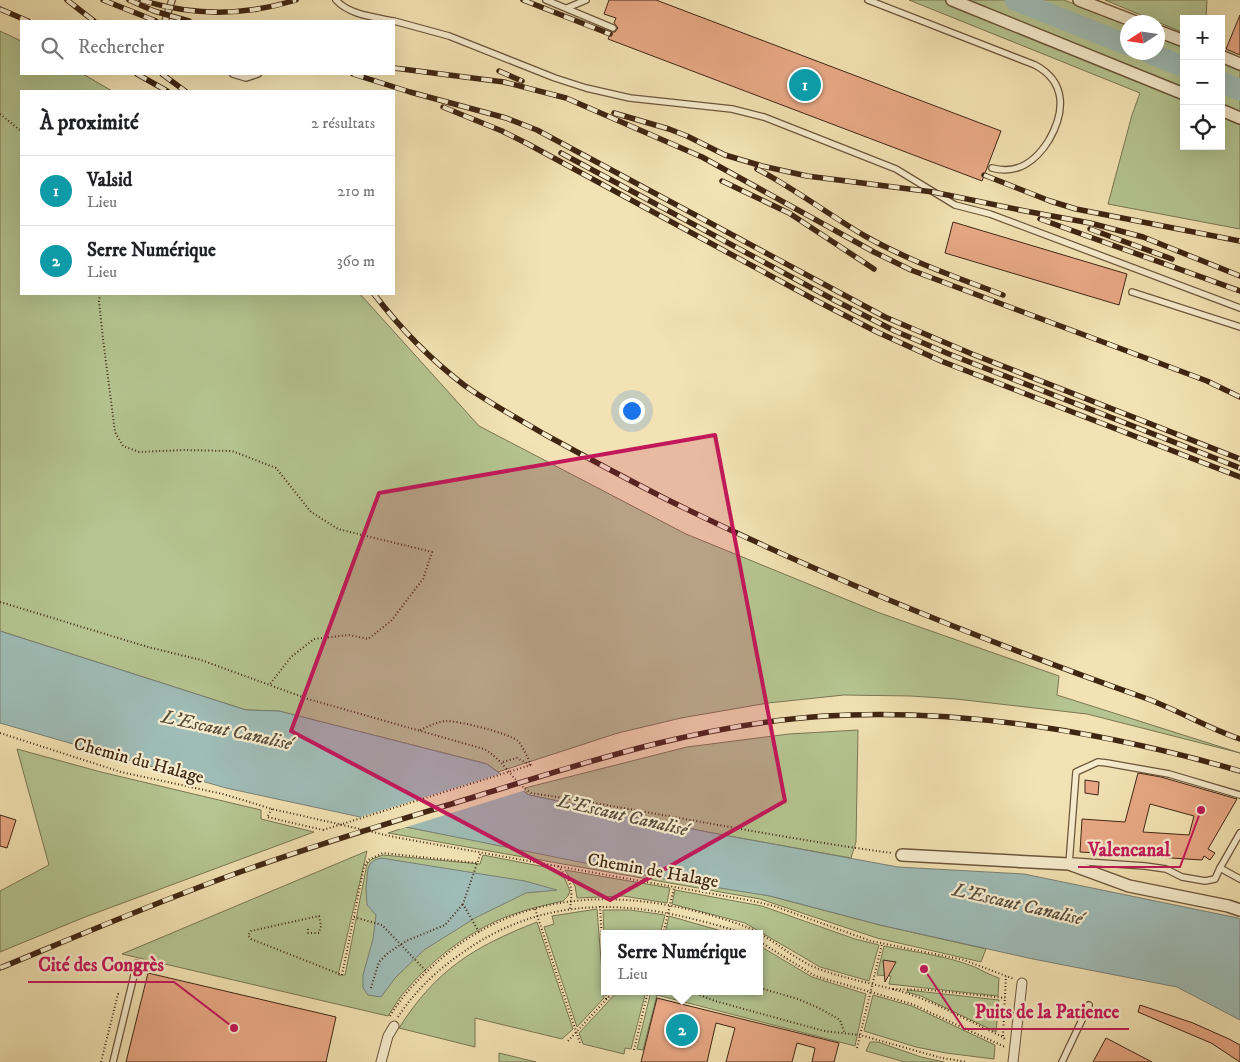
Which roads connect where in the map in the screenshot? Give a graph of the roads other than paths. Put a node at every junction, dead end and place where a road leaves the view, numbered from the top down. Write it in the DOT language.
graph roads {
  1 [pos="172,0"];
  2 [pos="336,0"];
  3 [pos="546,0"];
  4 [pos="586,0"];
  5 [pos="868,0"];
  6 [pos="952,0"];
  7 [pos="1078,0"];
  8 [pos="567,8"];
  9 [pos="1120,16"];
  10 [pos="165,20"];
  11 [pos="390,20"];
  12 [pos="395,21"];
  13 [pos="612,28"];
  14 [pos="1165,34"];
  15 [pos="1180,39"];
  16 [pos="1225,58"];
  17 [pos="1240,64"];
  18 [pos="236,75"];
  19 [pos="255,75"];
  20 [pos="1180,92"];
  21 [pos="1225,112"];
  22 [pos="1240,118"];
  23 [pos="992,168"];
  24 [pos="1132,292"];
  25 [pos="1240,308"];
  26 [pos="1240,326"];
  27 [pos="1240,795"];
  28 [pos="1240,833"];
  29 [pos="902,855"];
  30 [pos="1069,863"];
  31 [pos="1220,868"];
  32 [pos="1240,880"];
  33 [pos="1240,910"];
  34 [pos="137,963"];
  35 [pos="1022,983"];
  36 [pos="1089,1005"];
  37 [pos="390,1024"];
  38 [pos="113,1062"];
  39 [pos="381,1062"];
  40 [pos="1013,1062"];
  41 [pos="1062,1062"];
  1 -- 10 [label="lane"];
  2 -- 11 [label="lane"];
  3 -- 8 [label="lane"];
  4 -- 8 [label="lane"];
  5 -- 23 [label="lane"];
  6 -- 20 [label="street"];
  7 -- 9 [label="street"];
  8 -- 13 [label="lane"];
  12 -- 25 [label="lane"];
  14 -- 15 [label="street"];
  16 -- 17 [label="street"];
  18 -- 19 [label="lane"];
  21 -- 22 [label="street"];
  24 -- 26 [label="lane"];
  27 -- 30 [label="lane"];
  28 -- 31 [label="lane"];
  29 -- 30 [label="street"];
  30 -- 31 [label="lane"];
  30 -- 33 [label="street"];
  31 -- 32 [label="lane"];
  34 -- 38 [label="lane"];
  35 -- 40 [label="street"];
  36 -- 41 [label="lane"];
  37 -- 39 [label="street"];
}
